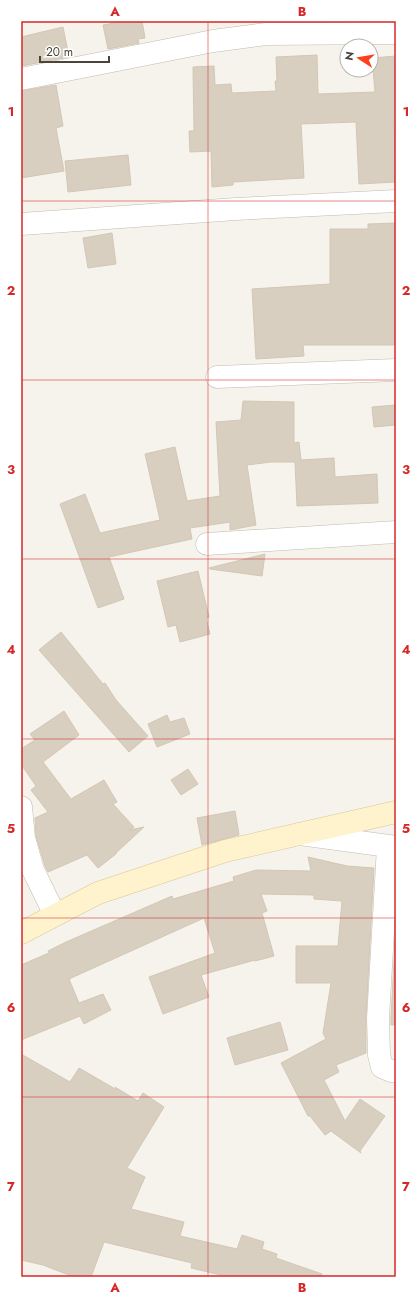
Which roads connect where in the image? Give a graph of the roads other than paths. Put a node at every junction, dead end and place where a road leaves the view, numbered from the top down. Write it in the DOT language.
graph roads {
  1 [pos="396,33"];
  2 [pos="21,79"];
  3 [pos="396,201"];
  4 [pos="21,224"];
  5 [pos="396,370"];
  6 [pos="218,376"];
  7 [pos="396,532"];
  8 [pos="207,544"];
  9 [pos="21,807"];
  10 [pos="396,812"];
  11 [pos="296,834"];
  12 [pos="392,847"];
  13 [pos="55,915"];
  14 [pos="21,933"];
  15 [pos="396,1071"];
  1 -- 2 [label="street"];
  3 -- 4 [label="street"];
  5 -- 6 [label="street"];
  7 -- 8 [label="street"];
  9 -- 13 [label="street"];
  10 -- 11 [label="street"];
  11 -- 12 [label="street"];
  11 -- 13 [label="street"];
  12 -- 15 [label="street"];
  13 -- 14 [label="street"];
}
